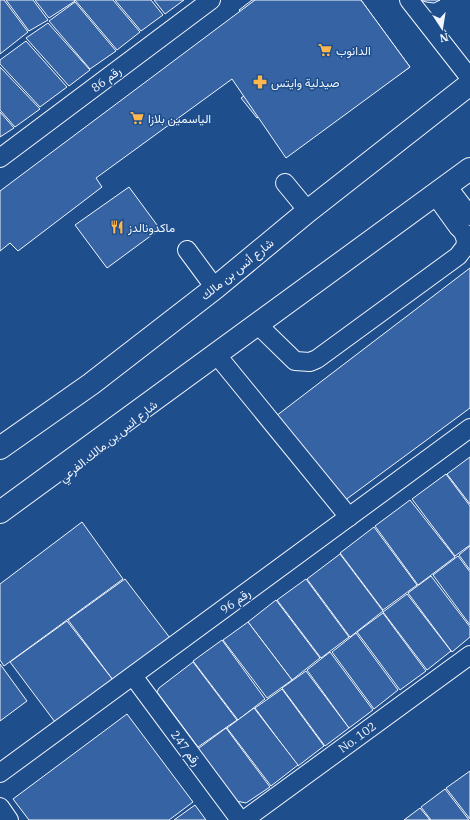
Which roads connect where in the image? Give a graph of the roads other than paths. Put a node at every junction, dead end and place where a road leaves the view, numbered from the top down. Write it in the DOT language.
graph roads {
  1 [pos="212,0"];
  2 [pos="409,0"];
  3 [pos="470,78"];
  4 [pos="470,84"];
  5 [pos="0,158"];
  6 [pos="470,169"];
  7 [pos="285,183"];
  8 [pos="441,190"];
  9 [pos="308,211"];
  10 [pos="470,216"];
  11 [pos="187,250"];
  12 [pos="215,288"];
  13 [pos="257,324"];
  14 [pos="216,354"];
  15 [pos="470,428"];
  16 [pos="0,448"];
  17 [pos="0,512"];
  18 [pos="349,517"];
  19 [pos="0,528"];
  20 [pos="470,655"];
  21 [pos="132,676"];
  22 [pos="0,773"];
  23 [pos="0,807"];
  24 [pos="9,820"];
  25 [pos="240,820"];
  26 [pos="244,820"];
  1 -- 5 [label="street, رقم 86"];
  2 -- 3 [label="street"];
  4 -- 9 [label="main road, شارع أنس بن مالك"];
  6 -- 8 [label="main road"];
  7 -- 9 [label="street"];
  8 -- 10 [label="street"];
  8 -- 13 [label="main road"];
  8 -- 13 [label="street"];
  9 -- 12 [label="main road, شارع أنس بن مالك"];
  11 -- 12 [label="street"];
  12 -- 16 [label="main road, شارع أنس بن مالك"];
  13 -- 14 [label="main road"];
  14 -- 17 [label="main road"];
  14 -- 18 [label="street"];
  14 -- 19 [label="main road, شارع انس بن مالك الفرعي"];
  15 -- 18 [label="street, رقم 96"];
  18 -- 21 [label="street, رقم 96"];
  20 -- 26 [label="street, No. 102"];
  21 -- 22 [label="street, رقم 96"];
  21 -- 25 [label="street, رقم 247"];
  23 -- 24 [label="street"];
}
